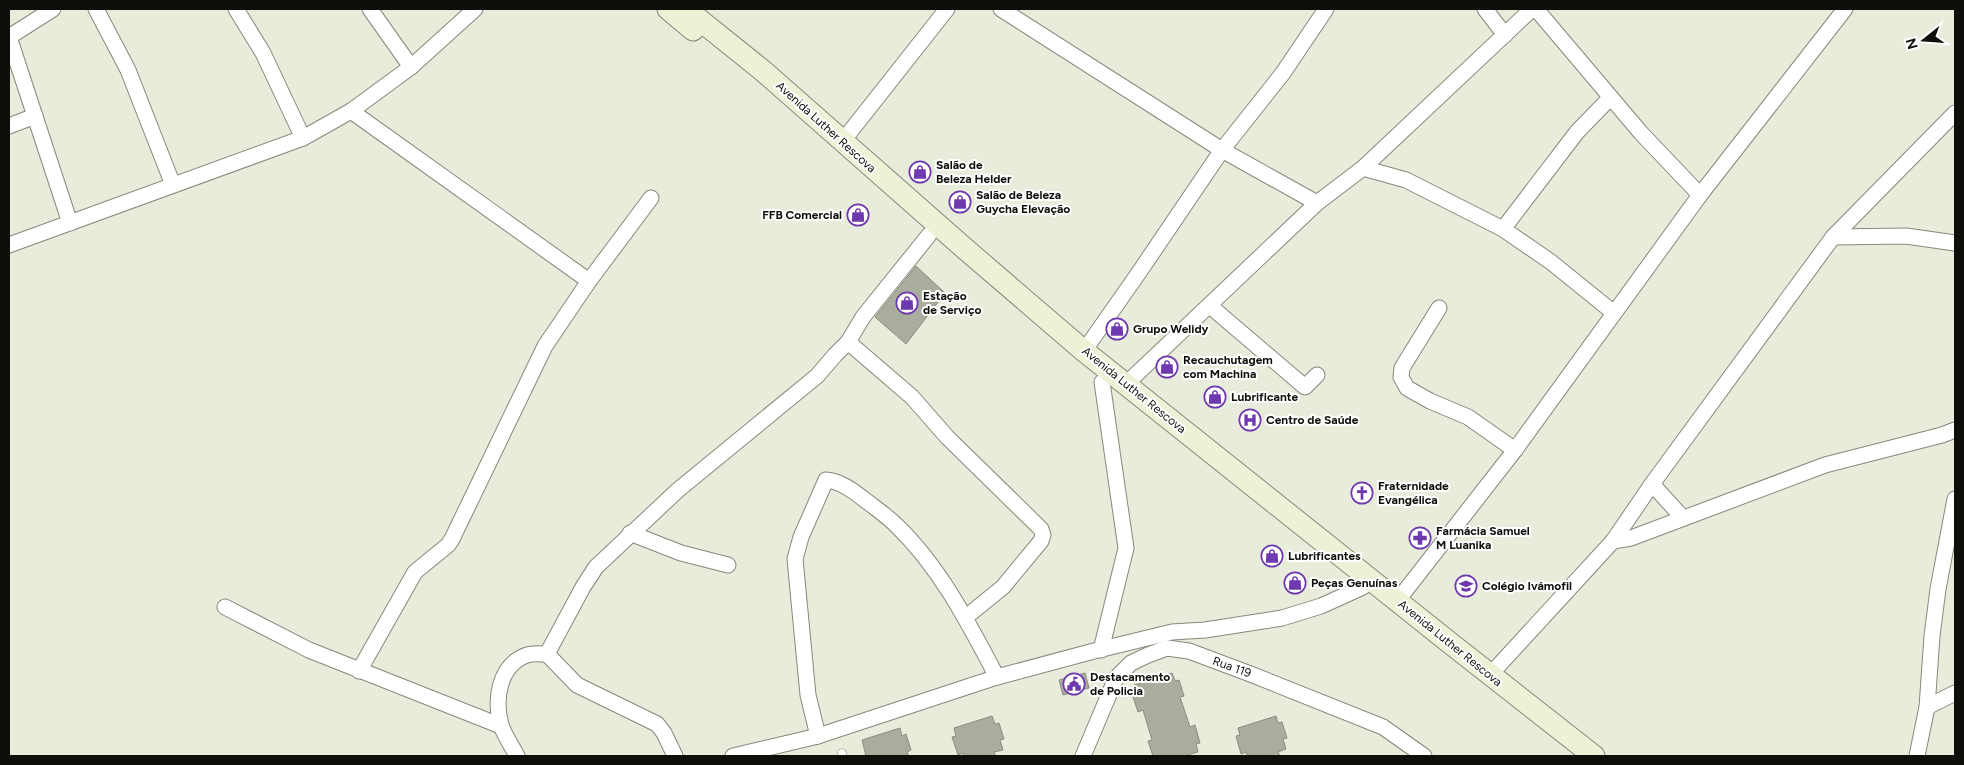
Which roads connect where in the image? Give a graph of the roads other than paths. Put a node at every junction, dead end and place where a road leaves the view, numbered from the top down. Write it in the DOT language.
graph roads {
  1 [pos="53,9"];
  2 [pos="96,9"];
  3 [pos="236,9"];
  4 [pos="370,9"];
  5 [pos="475,9"];
  6 [pos="668,9"];
  7 [pos="686,9"];
  8 [pos="947,9"];
  9 [pos="1001,9"];
  10 [pos="1326,9"];
  11 [pos="1485,9"];
  12 [pos="1532,9"];
  13 [pos="1536,9"];
  14 [pos="1845,9"];
  15 [pos="1505,35"];
  16 [pos="411,67"];
  17 [pos="1610,98"];
  18 [pos="351,112"];
  19 [pos="1955,113"];
  20 [pos="35,116"];
  21 [pos="9,126"];
  22 [pos="303,138"];
  23 [pos="842,142"];
  24 [pos="1222,150"];
  25 [pos="1363,168"];
  26 [pos="173,185"];
  27 [pos="1700,195"];
  28 [pos="651,198"];
  29 [pos="1317,203"];
  30 [pos="70,223"];
  31 [pos="1503,229"];
  32 [pos="929,235"];
  33 [pos="1833,237"];
  34 [pos="1955,243"];
  35 [pos="9,245"];
  36 [pos="588,281"];
  37 [pos="1210,306"];
  38 [pos="1440,308"];
  39 [pos="1614,313"];
  40 [pos="848,342"];
  41 [pos="1084,351"];
  42 [pos="1317,374"];
  43 [pos="1102,382"];
  44 [pos="1126,384"];
  45 [pos="1955,430"];
  46 [pos="1515,450"];
  47 [pos="1652,484"];
  48 [pos="1955,500"];
  49 [pos="1683,518"];
  50 [pos="630,533"];
  51 [pos="1613,541"];
  52 [pos="728,564"];
  53 [pos="1363,587"];
  54 [pos="1398,600"];
  55 [pos="225,608"];
  56 [pos="966,617"];
  57 [pos="1101,650"];
  58 [pos="547,654"];
  59 [pos="359,671"];
  60 [pos="1490,675"];
  61 [pos="997,677"];
  62 [pos="1955,693"];
  63 [pos="1927,707"];
  64 [pos="501,726"];
  65 [pos="818,736"];
  66 [pos="517,756"];
  67 [pos="675,756"];
  68 [pos="733,756"];
  69 [pos="1083,756"];
  70 [pos="1424,756"];
  71 [pos="1575,756"];
  72 [pos="1594,756"];
  73 [pos="1917,756"];
  1 -- 20 [label="street"];
  2 -- 26 [label="street"];
  3 -- 22 [label="street"];
  4 -- 16 [label="street"];
  5 -- 16 [label="street"];
  6 -- 32 [label="main road, Avenida Luther Rescova"];
  7 -- 23 [label="main road, Avenida Luther Rescova"];
  8 -- 23 [label="street"];
  9 -- 24 [label="street"];
  10 -- 24 [label="street"];
  11 -- 15 [label="street"];
  12 -- 15 [label="street"];
  13 -- 17 [label="street"];
  14 -- 27 [label="street"];
  15 -- 25 [label="street"];
  16 -- 18 [label="street"];
  17 -- 27 [label="street"];
  17 -- 31 [label="street"];
  18 -- 22 [label="street"];
  18 -- 36 [label="street"];
  19 -- 33 [label="street"];
  20 -- 21 [label="street"];
  20 -- 30 [label="street"];
  22 -- 26 [label="street"];
  23 -- 41 [label="main road, Avenida Luther Rescova"];
  24 -- 29 [label="street"];
  24 -- 41 [label="street"];
  25 -- 29 [label="street"];
  25 -- 31 [label="street"];
  26 -- 30 [label="street"];
  27 -- 39 [label="street"];
  28 -- 36 [label="street"];
  29 -- 37 [label="street"];
  30 -- 35 [label="street"];
  31 -- 39 [label="street"];
  32 -- 40 [label="street"];
  32 -- 43 [label="main road, Avenida Luther Rescova"];
  33 -- 34 [label="street"];
  33 -- 47 [label="street"];
  36 -- 59 [label="street"];
  37 -- 42 [label="street"];
  37 -- 44 [label="street"];
  38 -- 46 [label="street"];
  39 -- 46 [label="street"];
  40 -- 50 [label="street"];
  40 -- 56 [label="street"];
  41 -- 44 [label="main road, Avenida Luther Rescova"];
  43 -- 53 [label="main road, Avenida Luther Rescova"];
  43 -- 57 [label="street"];
  44 -- 54 [label="main road, Avenida Luther Rescova"];
  45 -- 49 [label="street"];
  46 -- 54 [label="street"];
  47 -- 49 [label="street"];
  47 -- 51 [label="street"];
  48 -- 63 [label="street"];
  49 -- 51 [label="street"];
  50 -- 52 [label="street"];
  50 -- 58 [label="street"];
  51 -- 60 [label="street"];
  53 -- 57 [label="street"];
  53 -- 71 [label="main road, Avenida Luther Rescova"];
  54 -- 60 [label="main road, Avenida Luther Rescova"];
  55 -- 59 [label="street"];
  56 -- 61 [label="street"];
  56 -- 65 [label="street"];
  57 -- 61 [label="street"];
  58 -- 64 [label="street"];
  58 -- 67 [label="street"];
  59 -- 64 [label="street"];
  60 -- 72 [label="main road, Avenida Luther Rescova"];
  61 -- 65 [label="street"];
  62 -- 63 [label="street"];
  63 -- 73 [label="street"];
  64 -- 66 [label="street"];
  65 -- 68 [label="street"];
  69 -- 70 [label="street, Rua 119"];
}
